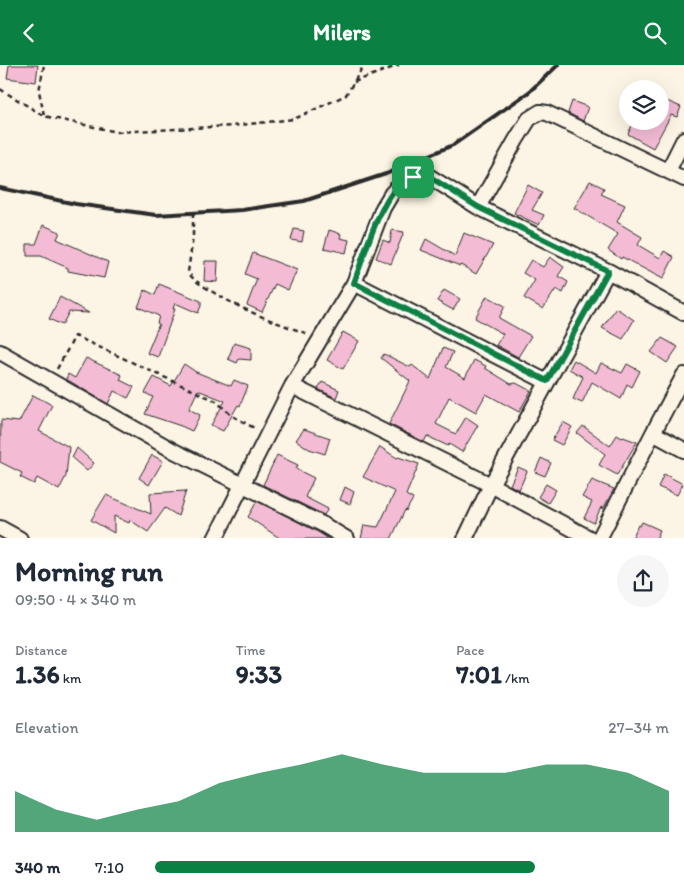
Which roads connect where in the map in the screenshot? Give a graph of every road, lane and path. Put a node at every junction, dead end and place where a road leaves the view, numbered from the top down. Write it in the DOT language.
graph roads {
  1 [pos="44,65"];
  2 [pos="364,65"];
  3 [pos="399,65"];
  4 [pos="354,82"];
  5 [pos="0,89"];
  6 [pos="44,116"];
  7 [pos="684,139"];
  8 [pos="668,171"];
  9 [pos="684,179"];
  10 [pos="478,207"];
  11 [pos="193,213"];
  12 [pos="608,271"];
  13 [pos="354,283"];
  14 [pos="684,313"];
  15 [pos="321,339"];
  16 [pos="0,352"];
  17 [pos="684,375"];
  18 [pos="50,381"];
  19 [pos="547,381"];
  20 [pos="292,387"];
  21 [pos="652,433"];
  22 [pos="269,435"];
  23 [pos="684,450"];
  24 [pos="241,485"];
  25 [pos="491,485"];
  26 [pos="0,529"];
  27 [pos="18,538"];
  28 [pos="215,538"];
  29 [pos="345,538"];
  30 [pos="465,538"];
  31 [pos="590,538"];
  32 [pos="600,538"];
  1 -- 6 [label="path"];
  2 -- 4 [label="path"];
  3 -- 4 [label="path"];
  4 -- 6 [label="path"];
  5 -- 6 [label="path"];
  7 -- 8 [label="street"];
  8 -- 9 [label="street"];
  8 -- 10 [label="street"];
  10 -- 12 [label="street"];
  10 -- 13 [label="street"];
  11 -- 15 [label="path"];
  12 -- 14 [label="street"];
  12 -- 19 [label="street"];
  13 -- 15 [label="street"];
  13 -- 19 [label="street"];
  15 -- 20 [label="street"];
  16 -- 18 [label="street"];
  17 -- 21 [label="street"];
  18 -- 22 [label="path"];
  18 -- 24 [label="street"];
  19 -- 25 [label="street"];
  20 -- 22 [label="street"];
  20 -- 25 [label="street"];
  21 -- 23 [label="street"];
  21 -- 32 [label="street"];
  22 -- 24 [label="street"];
  24 -- 28 [label="street"];
  24 -- 29 [label="street"];
  25 -- 30 [label="street"];
  25 -- 31 [label="street"];
  26 -- 27 [label="street"];
}
